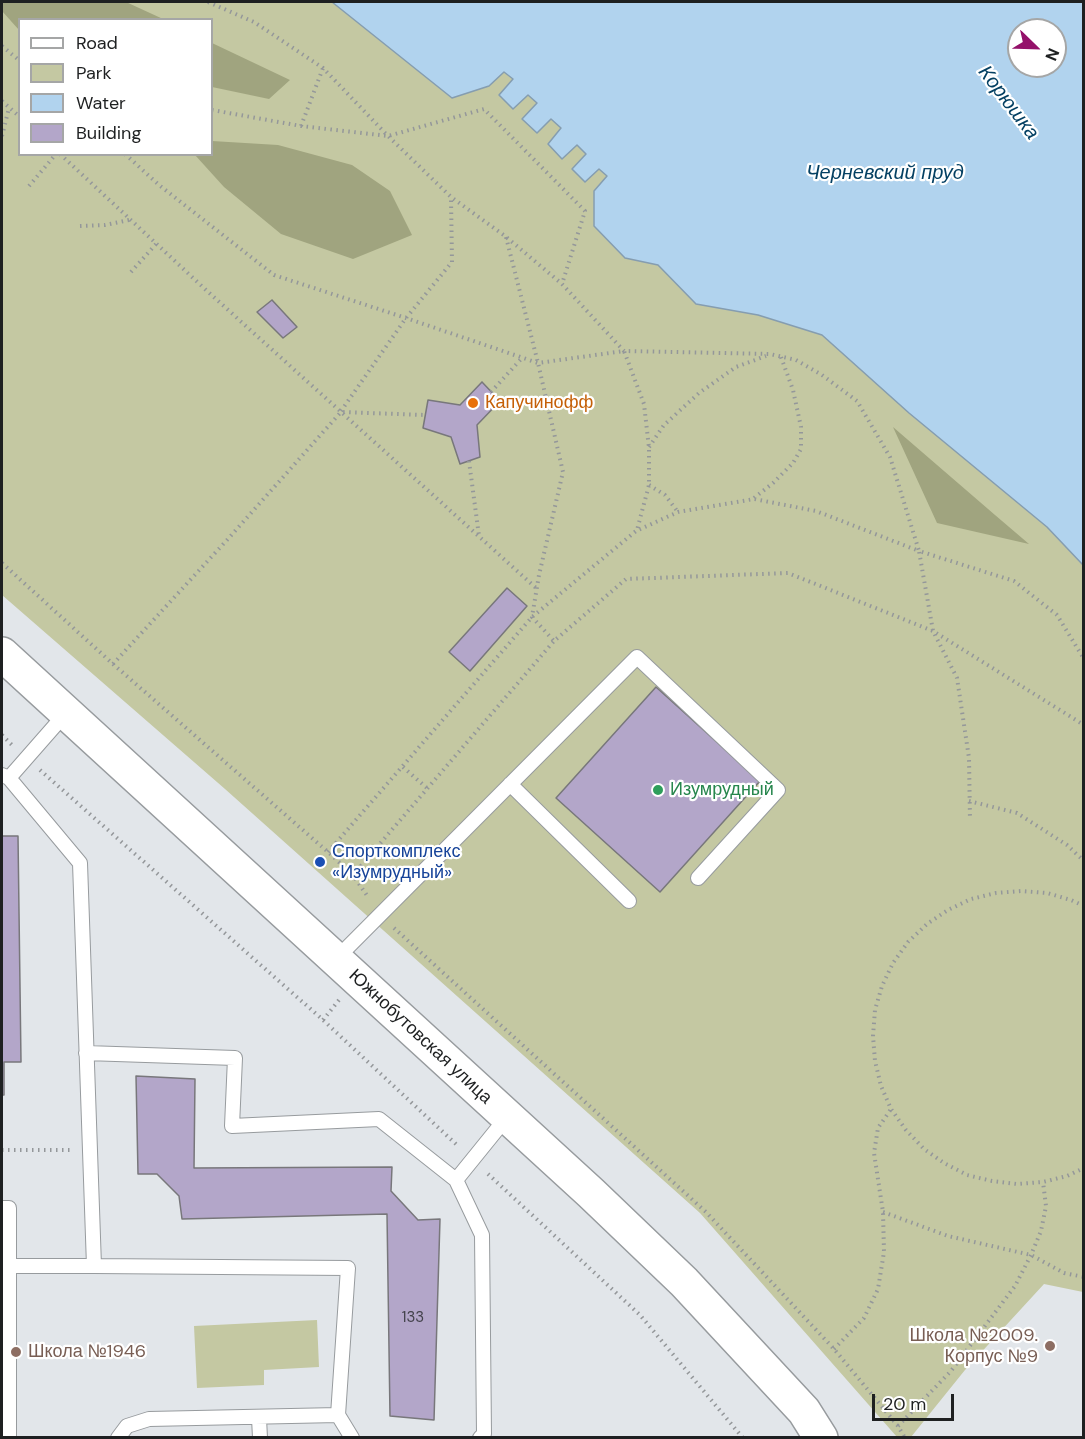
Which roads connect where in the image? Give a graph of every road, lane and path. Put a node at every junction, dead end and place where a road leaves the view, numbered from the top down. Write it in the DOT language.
graph roads {
  1 [pos="207,2"];
  2 [pos="2,46"];
  3 [pos="18,59"];
  4 [pos="323,68"];
  5 [pos="2,101"];
  6 [pos="9,108"];
  7 [pos="213,110"];
  8 [pos="18,115"];
  9 [pos="301,126"];
  10 [pos="2,136"];
  11 [pos="388,136"];
  12 [pos="56,156"];
  13 [pos="60,156"];
  14 [pos="127,156"];
  15 [pos="29,186"];
  16 [pos="451,197"];
  17 [pos="130,220"];
  18 [pos="80,226"];
  19 [pos="505,236"];
  20 [pos="156,244"];
  21 [pos="131,272"];
  22 [pos="562,284"];
  23 [pos="406,318"];
  24 [pos="624,351"];
  25 [pos="770,354"];
  26 [pos="780,356"];
  27 [pos="522,358"];
  28 [pos="538,363"];
  29 [pos="491,392"];
  30 [pos="341,412"];
  31 [pos="425,415"];
  32 [pos="649,448"];
  33 [pos="469,461"];
  34 [pos="649,485"];
  35 [pos="754,499"];
  36 [pos="678,513"];
  37 [pos="636,531"];
  38 [pos="479,536"];
  39 [pos="919,551"];
  40 [pos="2,563"];
  41 [pos="536,588"];
  42 [pos="532,617"];
  43 [pos="933,631"];
  44 [pos="554,640"];
  45 [pos="2,654"];
  46 [pos="1083,659"];
  47 [pos="113,664"];
  48 [pos="66,713"];
  49 [pos="1083,726"];
  50 [pos="2,735"];
  51 [pos="27,758"];
  52 [pos="403,766"];
  53 [pos="5,776"];
  54 [pos="510,784"];
  55 [pos="428,789"];
  56 [pos="969,801"];
  57 [pos="970,820"];
  58 [pos="328,852"];
  59 [pos="1083,861"];
  60 [pos="353,875"];
  61 [pos="698,878"];
  62 [pos="629,901"];
  63 [pos="1083,906"];
  64 [pos="380,916"];
  65 [pos="336,959"];
  66 [pos="86,1053"];
  67 [pos="891,1109"];
  68 [pos="507,1117"];
  69 [pos="90,1149"];
  70 [pos="2,1150"];
  71 [pos="473,1160"];
  72 [pos="1083,1168"];
  73 [pos="456,1180"];
  74 [pos="1043,1182"];
  75 [pos="2,1208"];
  76 [pos="883,1212"];
  77 [pos="1032,1256"];
  78 [pos="9,1266"];
  79 [pos="94,1266"];
  80 [pos="1083,1277"];
  81 [pos="834,1349"];
  82 [pos="338,1415"];
  83 [pos="259,1418"];
  84 [pos="898,1426"];
  85 [pos="9,1437"];
  86 [pos="118,1437"];
  87 [pos="260,1437"];
  88 [pos="352,1437"];
  89 [pos="480,1437"];
  90 [pos="743,1437"];
  91 [pos="821,1437"];
  92 [pos="905,1437"];
  1 -- 4 [label="path"];
  2 -- 3 [label="path"];
  4 -- 9 [label="path"];
  4 -- 11 [label="path"];
  5 -- 6 [label="path"];
  6 -- 8 [label="path"];
  6 -- 10 [label="path"];
  7 -- 9 [label="path"];
  9 -- 11 [label="path"];
  11 -- 16 [label="path"];
  11 -- 22 [label="path"];
  12 -- 15 [label="path"];
  13 -- 17 [label="path"];
  14 -- 23 [label="path"];
  16 -- 19 [label="path"];
  16 -- 23 [label="path"];
  17 -- 18 [label="path"];
  17 -- 20 [label="path"];
  19 -- 22 [label="path"];
  19 -- 28 [label="path"];
  20 -- 21 [label="path"];
  20 -- 30 [label="path"];
  22 -- 24 [label="path"];
  23 -- 27 [label="path"];
  23 -- 30 [label="path"];
  24 -- 25 [label="path"];
  24 -- 28 [label="path"];
  24 -- 32 [label="path"];
  25 -- 26 [label="path"];
  25 -- 32 [label="path"];
  26 -- 35 [label="path"];
  26 -- 39 [label="path"];
  27 -- 28 [label="path"];
  27 -- 29 [label="path"];
  28 -- 41 [label="path"];
  30 -- 31 [label="path"];
  30 -- 38 [label="path"];
  30 -- 47 [label="path"];
  32 -- 34 [label="path"];
  33 -- 38 [label="path"];
  34 -- 36 [label="path"];
  34 -- 37 [label="path"];
  35 -- 36 [label="path"];
  35 -- 39 [label="path"];
  36 -- 37 [label="path"];
  37 -- 42 [label="path"];
  38 -- 41 [label="path"];
  39 -- 43 [label="path"];
  39 -- 46 [label="path"];
  40 -- 47 [label="path"];
  41 -- 42 [label="path"];
  42 -- 44 [label="path"];
  42 -- 52 [label="path"];
  43 -- 44 [label="path"];
  43 -- 49 [label="path"];
  43 -- 56 [label="path"];
  44 -- 55 [label="path"];
  45 -- 48 [label="street, Южнобутовская улица"];
  47 -- 58 [label="path"];
  48 -- 51 [label="lane"];
  48 -- 65 [label="street, Южнобутовская улица"];
  50 -- 51 [label="path"];
  51 -- 53 [label="lane"];
  51 -- 71 [label="path"];
  52 -- 55 [label="path"];
  52 -- 58 [label="path"];
  53 -- 66 [label="lane"];
  54 -- 61 [label="lane"];
  54 -- 62 [label="lane"];
  54 -- 64 [label="lane"];
  55 -- 60 [label="path"];
  56 -- 57 [label="path"];
  56 -- 59 [label="path"];
  58 -- 60 [label="path"];
  60 -- 64 [label="path"];
  63 -- 67 [label="path"];
  64 -- 65 [label="lane"];
  64 -- 81 [label="path"];
  65 -- 68 [label="street, Южнобутовская улица"];
  66 -- 69 [label="lane"];
  66 -- 73 [label="lane"];
  67 -- 74 [label="path"];
  67 -- 76 [label="path"];
  68 -- 71 [label="lane"];
  68 -- 91 [label="street, Южнобутовская улица"];
  69 -- 70 [label="path"];
  69 -- 79 [label="lane"];
  71 -- 73 [label="lane"];
  71 -- 90 [label="path"];
  72 -- 74 [label="path"];
  73 -- 89 [label="lane"];
  74 -- 77 [label="path"];
  75 -- 78 [label="lane"];
  76 -- 77 [label="path"];
  76 -- 81 [label="path"];
  77 -- 80 [label="path"];
  77 -- 84 [label="path"];
  78 -- 79 [label="lane"];
  78 -- 85 [label="lane"];
  79 -- 82 [label="lane"];
  81 -- 84 [label="path"];
  82 -- 83 [label="lane"];
  82 -- 88 [label="lane"];
  83 -- 86 [label="lane"];
  83 -- 87 [label="lane"];
  84 -- 92 [label="path"];
}
